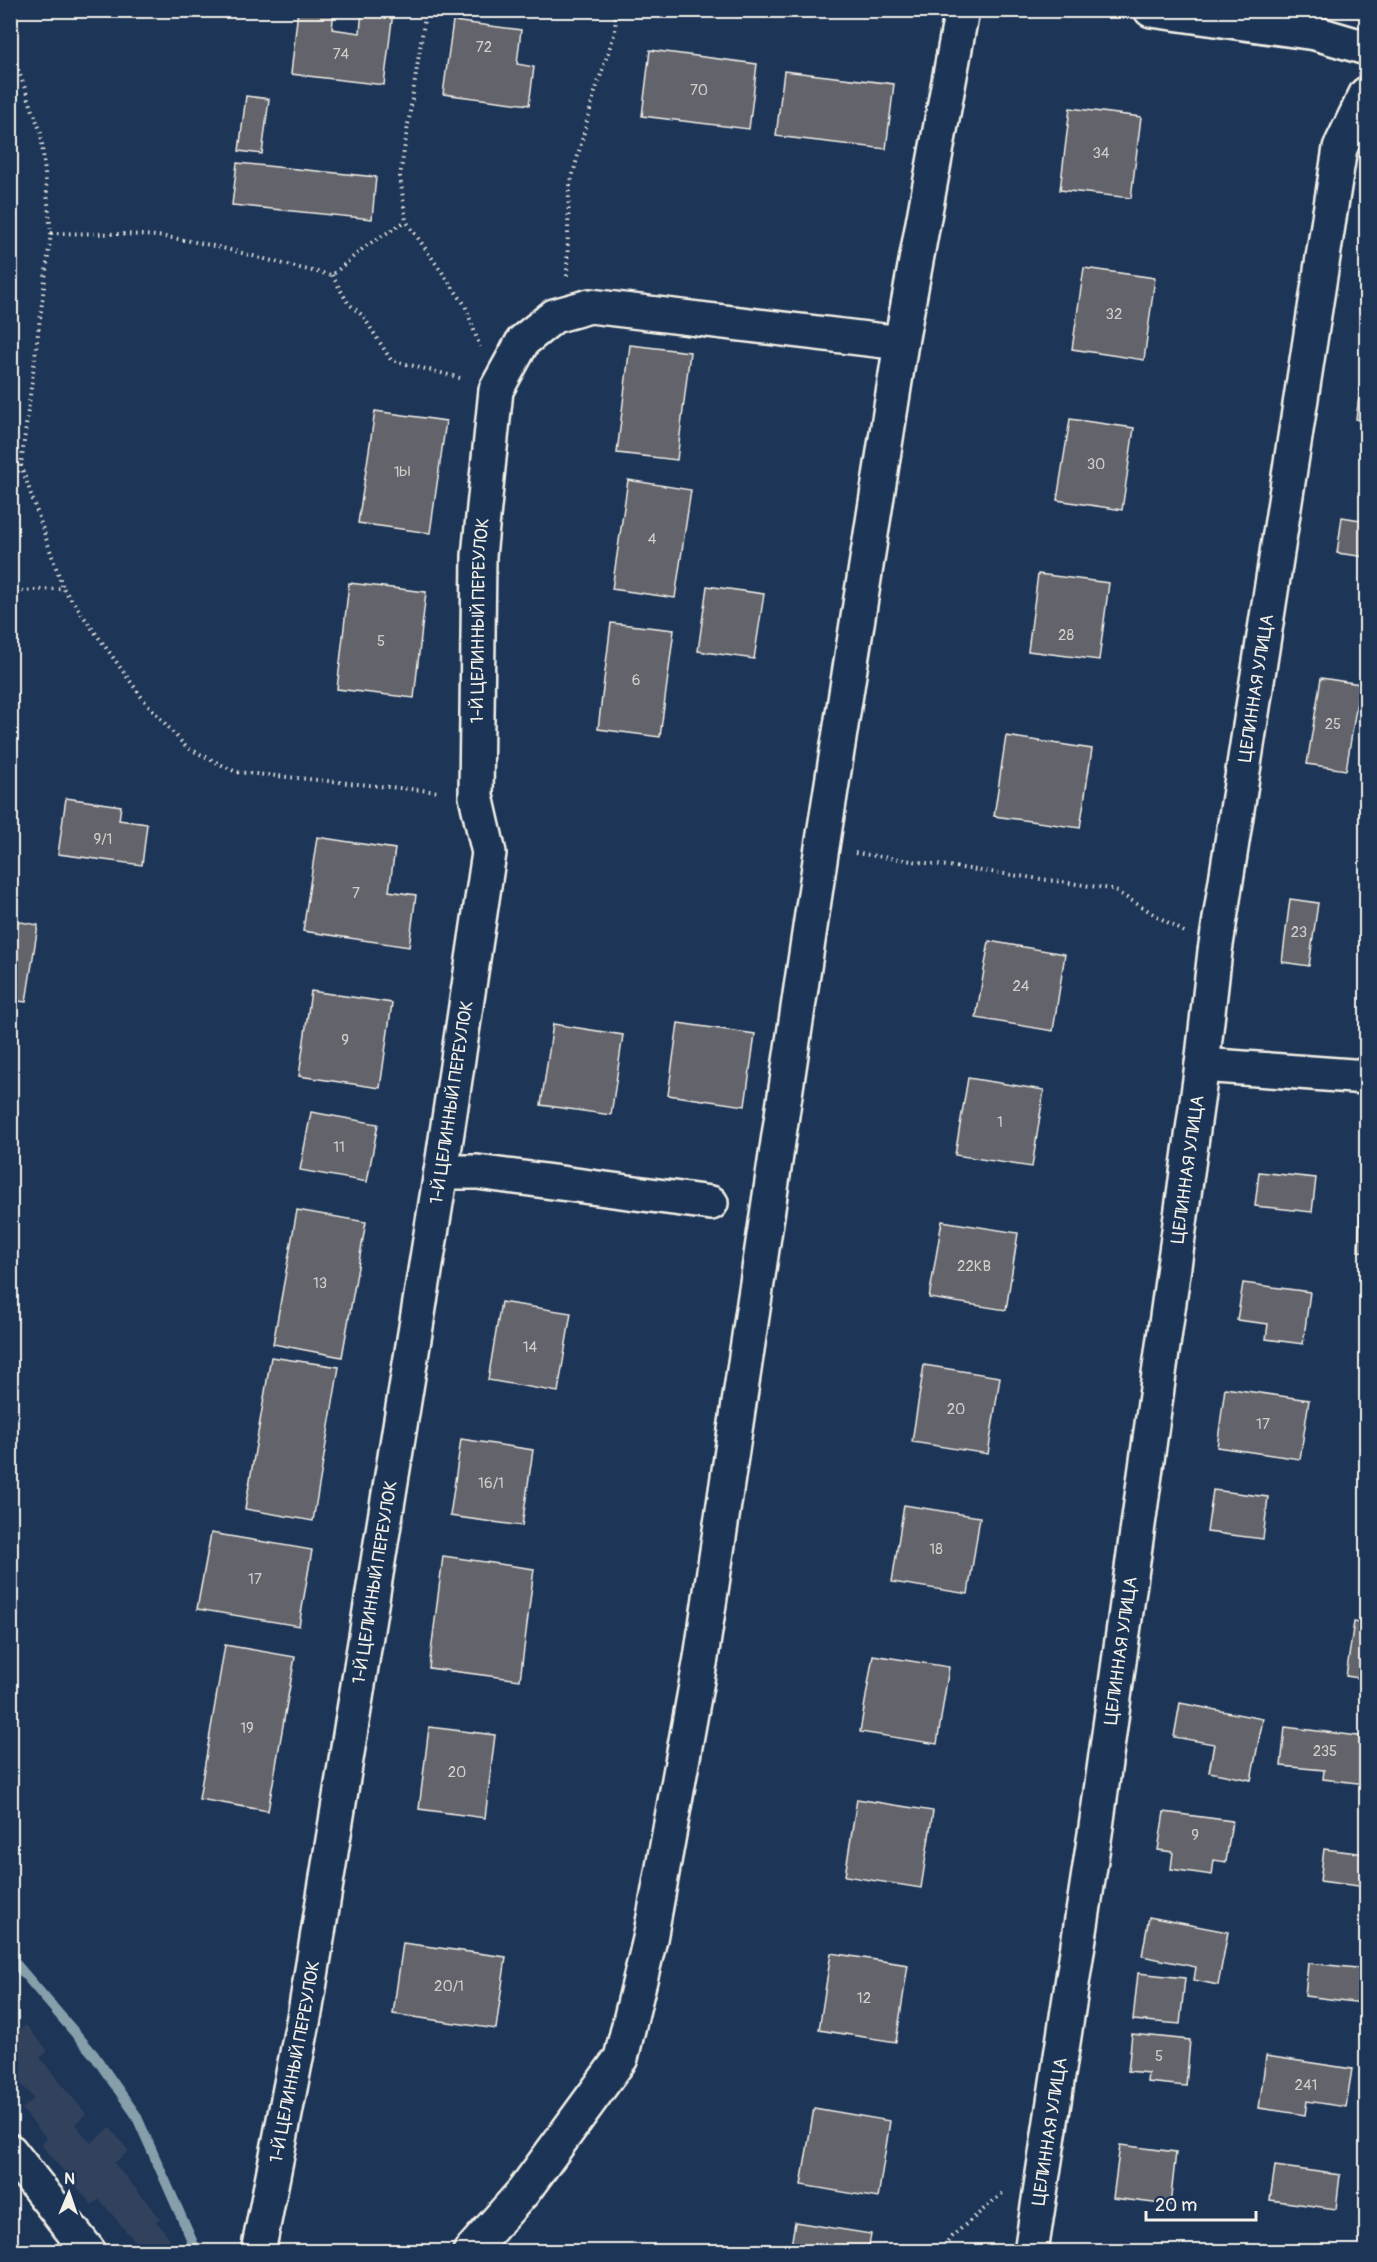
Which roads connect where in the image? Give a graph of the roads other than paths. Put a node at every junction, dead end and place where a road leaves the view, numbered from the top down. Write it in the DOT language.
graph roads {
  1 [pos="962,10"];
  2 [pos="1151,10"];
  3 [pos="1315,22"];
  4 [pos="1366,48"];
  5 [pos="1366,94"];
  6 [pos="901,343"];
  7 [pos="1202,1065"];
  8 [pos="1366,1077"];
  9 [pos="441,1172"];
  10 [pos="711,1203"];
  11 [pos="10,2151"];
  12 [pos="89,2252"];
  13 [pos="258,2252"];
  14 [pos="470,2252"];
  15 [pos="1031,2252"];
  1 -- 6 [label="street"];
  2 -- 3 [label="street"];
  3 -- 4 [label="street"];
  5 -- 7 [label="street, ЦЕЛИННАЯ УЛИЦА"];
  6 -- 9 [label="street, 1-Й ЦЕЛИННЫЙ ПЕРЕУЛОК"];
  6 -- 14 [label="street"];
  7 -- 8 [label="street"];
  7 -- 15 [label="street, ЦЕЛИННАЯ УЛИЦА"];
  9 -- 10 [label="street"];
  9 -- 13 [label="street, 1-Й ЦЕЛИННЫЙ ПЕРЕУЛОК"];
  11 -- 12 [label="street"];
}
